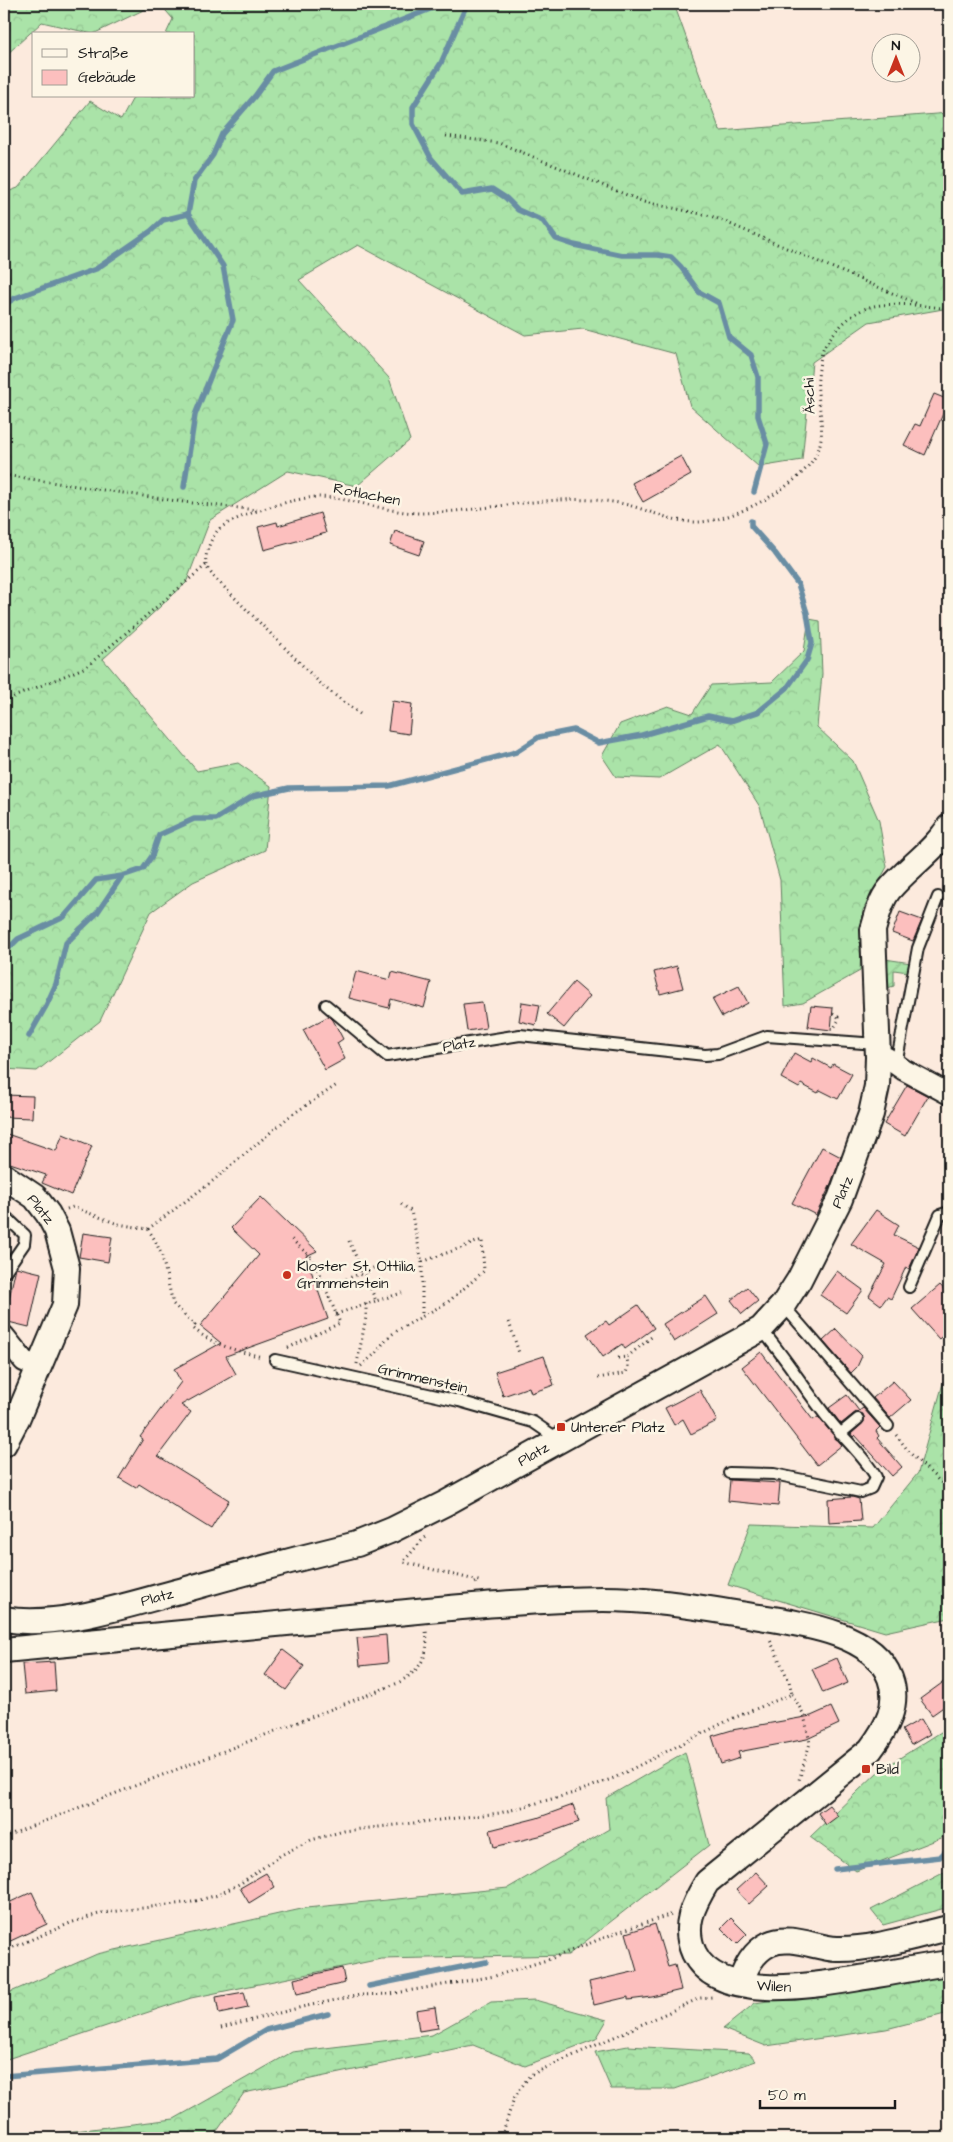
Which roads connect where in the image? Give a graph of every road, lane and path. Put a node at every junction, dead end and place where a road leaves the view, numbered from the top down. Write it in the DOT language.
graph roads {
  1 [pos="446,136"];
  2 [pos="921,306"];
  3 [pos="949,309"];
  4 [pos="810,464"];
  5 [pos="4,475"];
  6 [pos="261,511"];
  7 [pos="206,565"];
  8 [pos="4,701"];
  9 [pos="360,714"];
  10 [pos="949,827"];
  11 [pos="938,897"];
  12 [pos="326,1004"];
  13 [pos="884,1055"];
  14 [pos="337,1085"];
  15 [pos="949,1094"];
  16 [pos="4,1176"];
  17 [pos="398,1202"];
  18 [pos="73,1207"];
  19 [pos="949,1212"];
  20 [pos="4,1215"];
  21 [pos="148,1229"];
  22 [pos="290,1238"];
  23 [pos="349,1241"];
  24 [pos="388,1262"];
  25 [pos="422,1262"];
  26 [pos="361,1268"];
  27 [pos="368,1270"];
  28 [pos="4,1272"];
  29 [pos="359,1274"];
  30 [pos="365,1275"];
  31 [pos="325,1287"];
  32 [pos="909,1287"];
  33 [pos="318,1290"];
  34 [pos="402,1293"];
  35 [pos="376,1301"];
  36 [pos="366,1303"];
  37 [pos="783,1305"];
  38 [pos="336,1314"];
  39 [pos="422,1317"];
  40 [pos="509,1322"];
  41 [pos="761,1329"];
  42 [pos="654,1335"];
  43 [pos="4,1336"];
  44 [pos="296,1350"];
  45 [pos="519,1353"];
  46 [pos="627,1357"];
  47 [pos="618,1358"];
  48 [pos="275,1360"];
  49 [pos="348,1364"];
  50 [pos="357,1366"];
  51 [pos="39,1367"];
  52 [pos="598,1378"];
  53 [pos="858,1419"];
  54 [pos="888,1426"];
  55 [pos="840,1434"];
  56 [pos="556,1440"];
  57 [pos="4,1444"];
  58 [pos="729,1473"];
  59 [pos="949,1490"];
  60 [pos="428,1534"];
  61 [pos="470,1585"];
  62 [pos="422,1611"];
  63 [pos="765,1618"];
  64 [pos="4,1619"];
  65 [pos="4,1650"];
  66 [pos="792,1694"];
  67 [pos="794,1788"];
  68 [pos="4,1837"];
  69 [pos="691,1911"];
  70 [pos="949,1928"];
  71 [pos="4,1951"];
  72 [pos="949,1963"];
  73 [pos="731,1980"];
  74 [pos="221,2028"];
  75 [pos="98,2138"];
  76 [pos="200,2138"];
  77 [pos="496,2138"];
  1 -- 2 [label="path"];
  2 -- 3 [label="path, Äschi"];
  2 -- 4 [label="path, Äschi"];
  4 -- 6 [label="path, Rotlachen"];
  5 -- 6 [label="path"];
  6 -- 7 [label="path, Rotlachen"];
  7 -- 8 [label="path"];
  7 -- 9 [label="path"];
  10 -- 13 [label="street, Platz"];
  11 -- 13 [label="lane"];
  12 -- 13 [label="lane, Platz"];
  13 -- 15 [label="street, Platz"];
  13 -- 37 [label="street, Platz"];
  14 -- 21 [label="path"];
  16 -- 51 [label="street, Platz"];
  17 -- 25 [label="path"];
  18 -- 21 [label="path"];
  19 -- 32 [label="lane"];
  20 -- 28 [label="lane"];
  21 -- 48 [label="path"];
  22 -- 31 [label="path"];
  23 -- 26 [label="path"];
  24 -- 27 [label="path"];
  25 -- 39 [label="path"];
  25 -- 39 [label="path"];
  26 -- 27 [label="path"];
  26 -- 29 [label="path"];
  27 -- 30 [label="path"];
  29 -- 30 [label="path"];
  29 -- 31 [label="path"];
  30 -- 35 [label="path"];
  31 -- 33 [label="path"];
  31 -- 38 [label="path"];
  34 -- 35 [label="path"];
  35 -- 36 [label="path"];
  36 -- 38 [label="path"];
  36 -- 50 [label="path"];
  37 -- 41 [label="street, Platz"];
  37 -- 54 [label="lane"];
  38 -- 44 [label="path"];
  39 -- 50 [label="path"];
  40 -- 45 [label="path"];
  41 -- 55 [label="lane"];
  41 -- 56 [label="street, Platz"];
  42 -- 46 [label="path"];
  43 -- 51 [label="street"];
  46 -- 47 [label="path"];
  46 -- 52 [label="path"];
  48 -- 56 [label="lane, Grimmenstein"];
  49 -- 50 [label="path"];
  51 -- 57 [label="street, Platz"];
  53 -- 55 [label="lane"];
  54 -- 59 [label="path"];
  55 -- 58 [label="lane"];
  56 -- 64 [label="street, Platz"];
  60 -- 61 [label="path"];
  62 -- 63 [label="street"];
  62 -- 65 [label="street"];
  62 -- 68 [label="path"];
  63 -- 66 [label="path"];
  63 -- 69 [label="street"];
  66 -- 67 [label="path"];
  66 -- 71 [label="path"];
  69 -- 73 [label="street"];
  69 -- 74 [label="path"];
  70 -- 73 [label="street, Wilen"];
  72 -- 73 [label="street, Wilen"];
  73 -- 77 [label="path"];
  75 -- 76 [label="path"];
}
